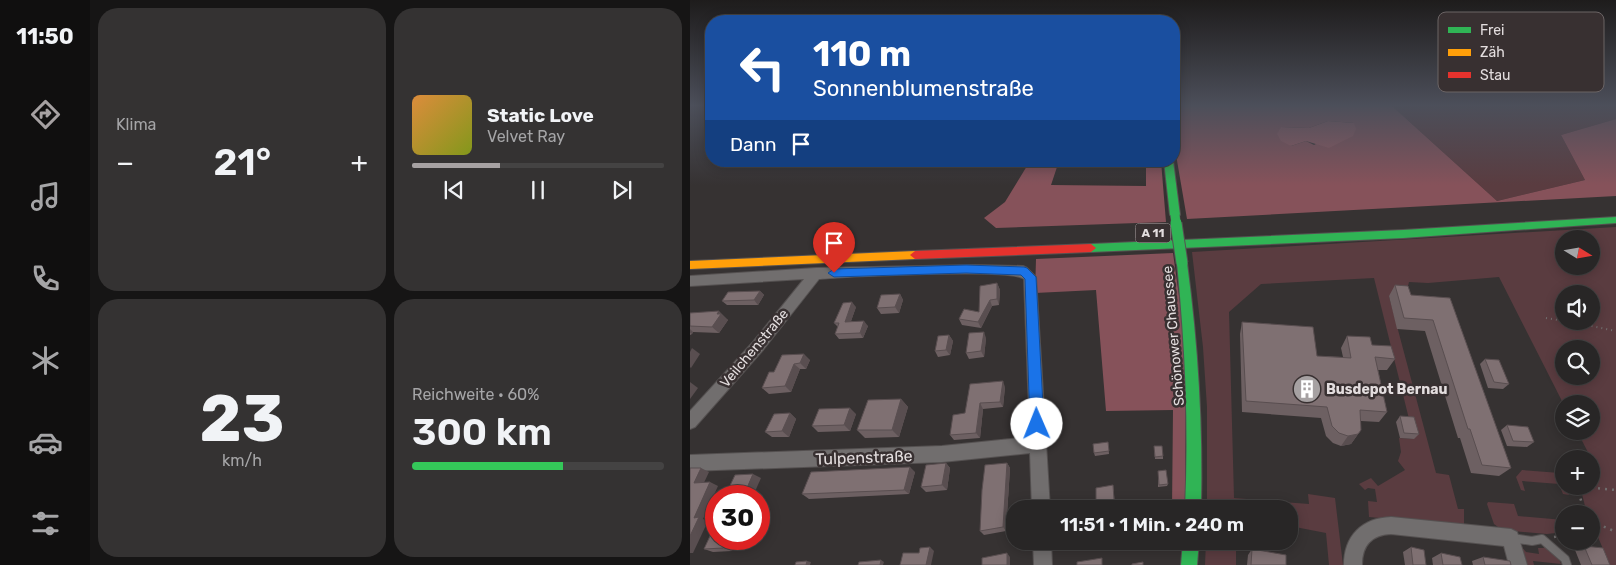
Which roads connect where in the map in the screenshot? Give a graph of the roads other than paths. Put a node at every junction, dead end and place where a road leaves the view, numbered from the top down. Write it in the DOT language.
graph roads {
  1 [pos="1169,167"];
  2 [pos="1616,209"];
  3 [pos="1616,220"];
  4 [pos="1169,232"];
  5 [pos="690,265"];
  6 [pos="816,273"];
  7 [pos="690,281"];
  8 [pos="690,422"];
  9 [pos="1038,444"];
  10 [pos="690,462"];
  11 [pos="1040,500"];
  12 [pos="1193,500"];
  13 [pos="1511,538"];
  14 [pos="1042,550"];
  15 [pos="1190,550"];
  16 [pos="1043,565"];
  17 [pos="1189,565"];
  18 [pos="1353,565"];
  19 [pos="1518,565"];
  20 [pos="1568,565"];
  1 -- 12 [label="main road, Schönower Chaussee, bridge"];
  2 -- 4 [label="main road, A 11"];
  3 -- 5 [label="main road, A 11"];
  6 -- 7 [label="street"];
  6 -- 8 [label="street, Veilchenstraße"];
  6 -- 9 [label="street"];
  9 -- 10 [label="street, Tulpenstraße"];
  9 -- 11 [label="street"];
  13 -- 18 [label="street"];
  13 -- 19 [label="street"];
  13 -- 20 [label="lane"];
  14 -- 16 [label="street"];
  15 -- 17 [label="main road"];
}
